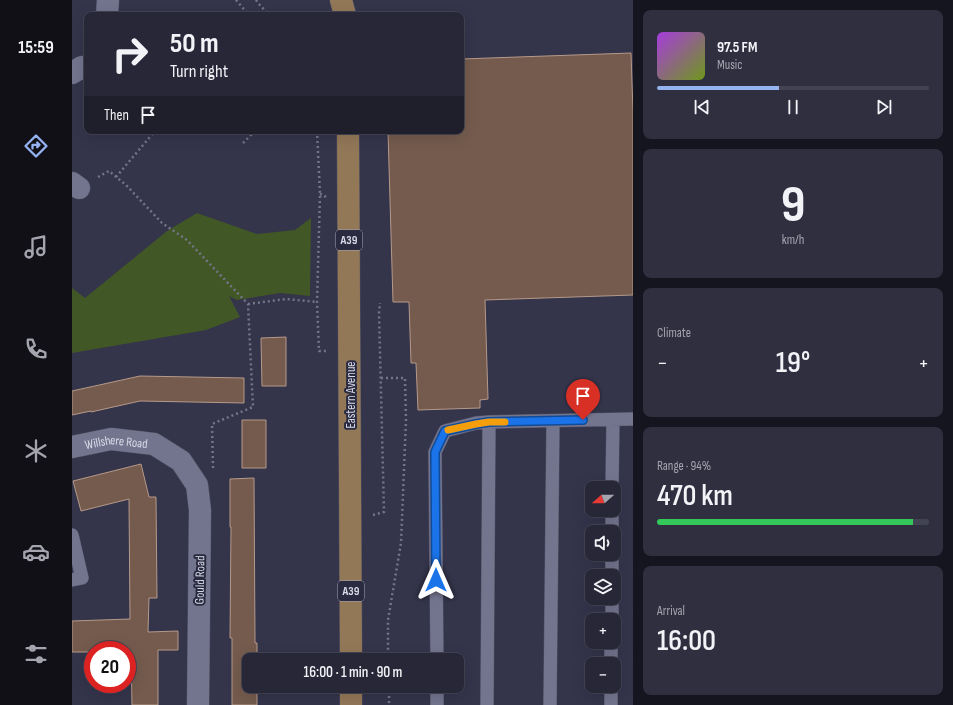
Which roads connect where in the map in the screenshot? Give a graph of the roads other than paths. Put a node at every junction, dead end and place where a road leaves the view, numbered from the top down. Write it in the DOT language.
graph roads {
  1 [pos="108,0"];
  2 [pos="340,0"];
  3 [pos="352,0"];
  4 [pos="107,12"];
  5 [pos="344,12"];
  6 [pos="349,12"];
  7 [pos="84,67"];
  8 [pos="72,73"];
  9 [pos="348,134"];
  10 [pos="633,419"];
  11 [pos="613,420"];
  12 [pos="553,421"];
  13 [pos="489,422"];
  14 [pos="72,446"];
  15 [pos="181,461"];
  16 [pos="612,481"];
  17 [pos="72,535"];
  18 [pos="72,580"];
  19 [pos="351,653"];
  20 [pos="437,653"];
  21 [pos="351,693"];
  22 [pos="437,693"];
  23 [pos="611,693"];
  24 [pos="198,705"];
  25 [pos="351,705"];
  26 [pos="437,705"];
  27 [pos="487,705"];
  28 [pos="550,705"];
  29 [pos="611,705"];
  1 -- 4 [label="street"];
  2 -- 5 [label="main road"];
  3 -- 6 [label="main road"];
  7 -- 8 [label="street"];
  9 -- 19 [label="main road, Eastern Avenue / A39"];
  10 -- 11 [label="lane"];
  11 -- 12 [label="lane"];
  11 -- 16 [label="lane"];
  12 -- 13 [label="lane"];
  12 -- 28 [label="lane"];
  13 -- 20 [label="lane"];
  13 -- 27 [label="lane"];
  14 -- 15 [label="street, Willshere Road"];
  15 -- 24 [label="street, Gould Road"];
  17 -- 18 [label="lane"];
  21 -- 25 [label="main road"];
  22 -- 26 [label="lane"];
  23 -- 29 [label="lane"];
}
